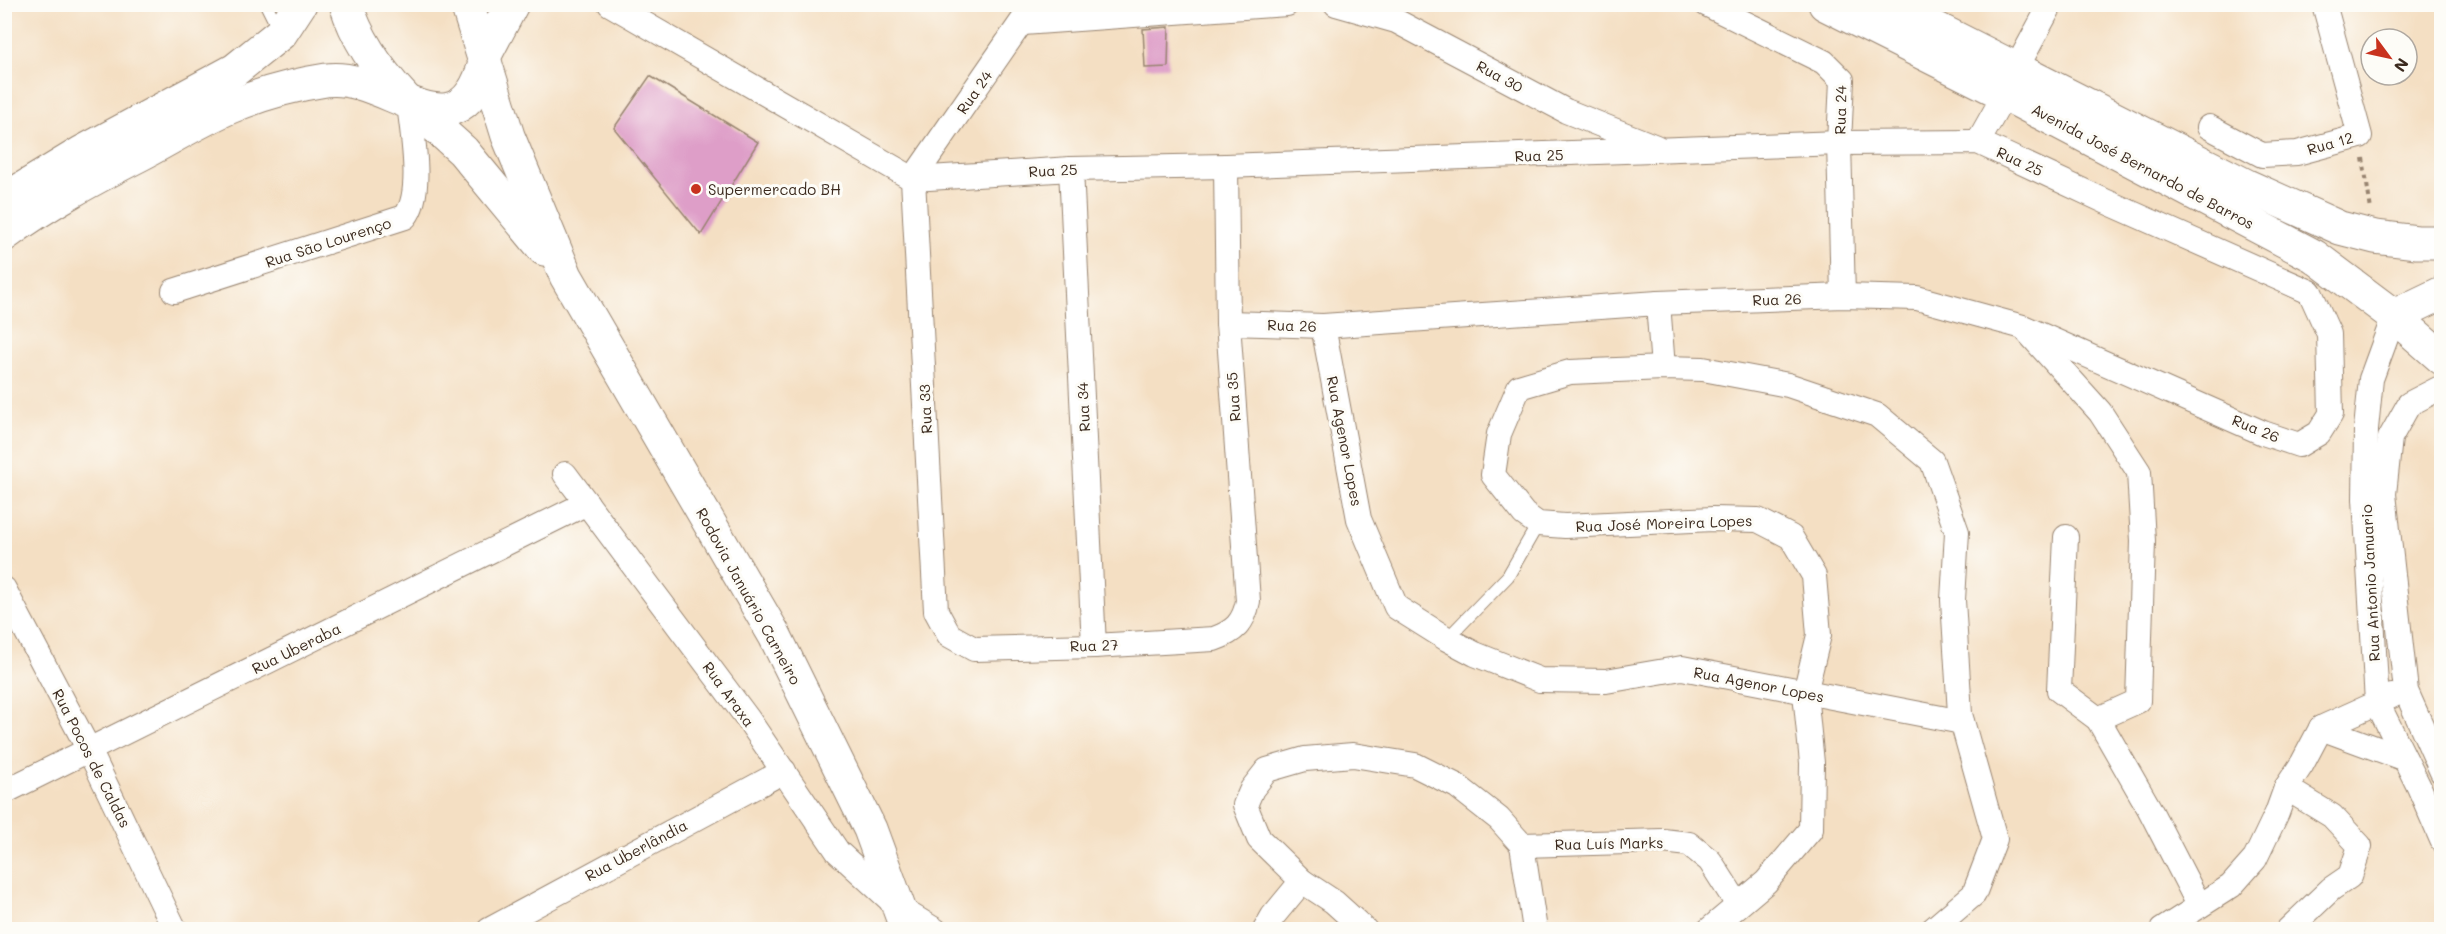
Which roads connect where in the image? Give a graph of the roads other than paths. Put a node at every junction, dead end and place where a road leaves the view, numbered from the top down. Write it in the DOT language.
graph roads {
  1 [pos="300,4"];
  2 [pos="346,4"];
  3 [pos="467,4"];
  4 [pos="512,4"];
  5 [pos="610,4"];
  6 [pos="1287,4"];
  7 [pos="1336,4"];
  8 [pos="1706,4"];
  9 [pos="1825,4"];
  10 [pos="1888,4"];
  11 [pos="2051,4"];
  12 [pos="2324,4"];
  13 [pos="1028,14"];
  14 [pos="274,19"];
  15 [pos="485,60"];
  16 [pos="2010,82"];
  17 [pos="411,105"];
  18 [pos="2209,127"];
  19 [pos="1839,142"];
  20 [pos="1978,142"];
  21 [pos="1664,150"];
  22 [pos="1226,166"];
  23 [pos="1071,169"];
  24 [pos="914,179"];
  25 [pos="4,200"];
  26 [pos="4,235"];
  27 [pos="2442,242"];
  28 [pos="566,276"];
  29 [pos="174,291"];
  30 [pos="2442,293"];
  31 [pos="1843,296"];
  32 [pos="1658,303"];
  33 [pos="2394,316"];
  34 [pos="1228,323"];
  35 [pos="1323,326"];
  36 [pos="2024,327"];
  37 [pos="2442,358"];
  38 [pos="1663,368"];
  39 [pos="2442,390"];
  40 [pos="2299,445"];
  41 [pos="565,474"];
  42 [pos="587,502"];
  43 [pos="1538,524"];
  44 [pos="2066,537"];
  45 [pos="4,589"];
  46 [pos="1239,626"];
  47 [pos="949,635"];
  48 [pos="1447,639"];
  49 [pos="1094,646"];
  50 [pos="2406,691"];
  51 [pos="1805,693"];
  52 [pos="2378,702"];
  53 [pos="2098,719"];
  54 [pos="1962,722"];
  55 [pos="2321,728"];
  56 [pos="89,750"];
  57 [pos="2405,759"];
  58 [pos="784,771"];
  59 [pos="2442,772"];
  60 [pos="2286,788"];
  61 [pos="4,792"];
  62 [pos="2442,840"];
  63 [pos="1522,844"];
  64 [pos="1302,881"];
  65 [pos="1738,905"];
  66 [pos="2199,905"];
  67 [pos="903,919"];
  68 [pos="176,930"];
  69 [pos="489,930"];
  70 [pos="935,930"];
  71 [pos="1264,930"];
  72 [pos="1365,930"];
  73 [pos="1535,930"];
  74 [pos="1709,930"];
  75 [pos="1932,930"];
  76 [pos="2162,930"];
  77 [pos="2288,930"];
  1 -- 14 [label="main road"];
  2 -- 17 [label="main road, Rodovia Januário Carneiro"];
  3 -- 15 [label="main road, Rodovia Januário Carneiro"];
  4 -- 15 [label="main road"];
  5 -- 24 [label="street"];
  6 -- 13 [label="street"];
  7 -- 21 [label="street, Rua 30"];
  8 -- 19 [label="street, Rua 24"];
  9 -- 16 [label="main road, Avenida José Bernardo de Barros"];
  10 -- 16 [label="main road, Avenida José Bernardo de Barros"];
  11 -- 16 [label="street"];
  12 -- 18 [label="street, Rua 12"];
  13 -- 24 [label="street, Rua 24"];
  14 -- 25 [label="main road"];
  15 -- 17 [label="main road"];
  15 -- 28 [label="main road, Rodovia Januário Carneiro"];
  16 -- 20 [label="street"];
  16 -- 27 [label="main road, Avenida José Bernardo de Barros"];
  16 -- 33 [label="main road, Avenida José Bernardo de Barros"];
  17 -- 26 [label="main road"];
  17 -- 28 [label="main road, Rodovia Januário Carneiro"];
  17 -- 29 [label="street, Rua São Lourenço"];
  19 -- 20 [label="street, Rua 25"];
  19 -- 21 [label="street, Rua 25"];
  19 -- 31 [label="street, Rua 24"];
  20 -- 40 [label="street, Rua 25"];
  21 -- 22 [label="street, Rua 25"];
  22 -- 23 [label="street, Rua 25"];
  22 -- 34 [label="street, Rua 35"];
  23 -- 24 [label="street, Rua 25"];
  23 -- 49 [label="street, Rua 34"];
  24 -- 47 [label="street, Rua 33"];
  28 -- 67 [label="main road, Rodovia Januário Carneiro"];
  30 -- 33 [label="main road"];
  31 -- 32 [label="street, Rua 26"];
  31 -- 36 [label="street, Rua 26"];
  32 -- 35 [label="street, Rua 26"];
  32 -- 38 [label="street"];
  33 -- 37 [label="main road, Avenida José Bernardo de Barros"];
  33 -- 52 [label="street, Rua Antonio Januario"];
  34 -- 35 [label="street, Rua 26"];
  34 -- 46 [label="street, Rua 35"];
  35 -- 48 [label="street, Rua Agenor Lopes"];
  36 -- 40 [label="street, Rua 26"];
  36 -- 53 [label="street"];
  38 -- 43 [label="street"];
  38 -- 54 [label="street"];
  39 -- 50 [label="street, Rua Antonio Januario"];
  41 -- 42 [label="street, Rua Araxa"];
  42 -- 56 [label="street, Rua Uberaba"];
  42 -- 58 [label="street, Rua Araxa"];
  43 -- 48 [label="lane"];
  43 -- 51 [label="street, Rua José Moreira Lopes"];
  44 -- 53 [label="street"];
  45 -- 56 [label="street, Rua Pocos de Caldas"];
  46 -- 49 [label="street, Rua 27"];
  47 -- 49 [label="street, Rua 27"];
  48 -- 51 [label="street, Rua Agenor Lopes"];
  50 -- 52 [label="street"];
  50 -- 59 [label="street, Rua Antonio Januario"];
  51 -- 54 [label="street, Rua Agenor Lopes"];
  51 -- 65 [label="street, Rua José Moreira Lopes"];
  52 -- 55 [label="street"];
  52 -- 57 [label="street, Rua Antonio Januario"];
  53 -- 66 [label="street"];
  54 -- 75 [label="street"];
  55 -- 57 [label="street"];
  55 -- 60 [label="street"];
  56 -- 61 [label="street, Rua Uberaba"];
  56 -- 68 [label="street, Rua Pocos de Caldas"];
  57 -- 62 [label="street, Rua Antonio Januario"];
  58 -- 67 [label="street, Rua Araxa"];
  58 -- 69 [label="street, Rua Uberlândia"];
  60 -- 66 [label="street"];
  60 -- 77 [label="street"];
  63 -- 64 [label="street"];
  63 -- 65 [label="street, Rua Luís Marks"];
  63 -- 73 [label="street"];
  64 -- 71 [label="street"];
  64 -- 72 [label="street"];
  65 -- 74 [label="street, Rua José Moreira Lopes"];
  66 -- 76 [label="street"];
  67 -- 70 [label="street, Rua Araxa"];
}
